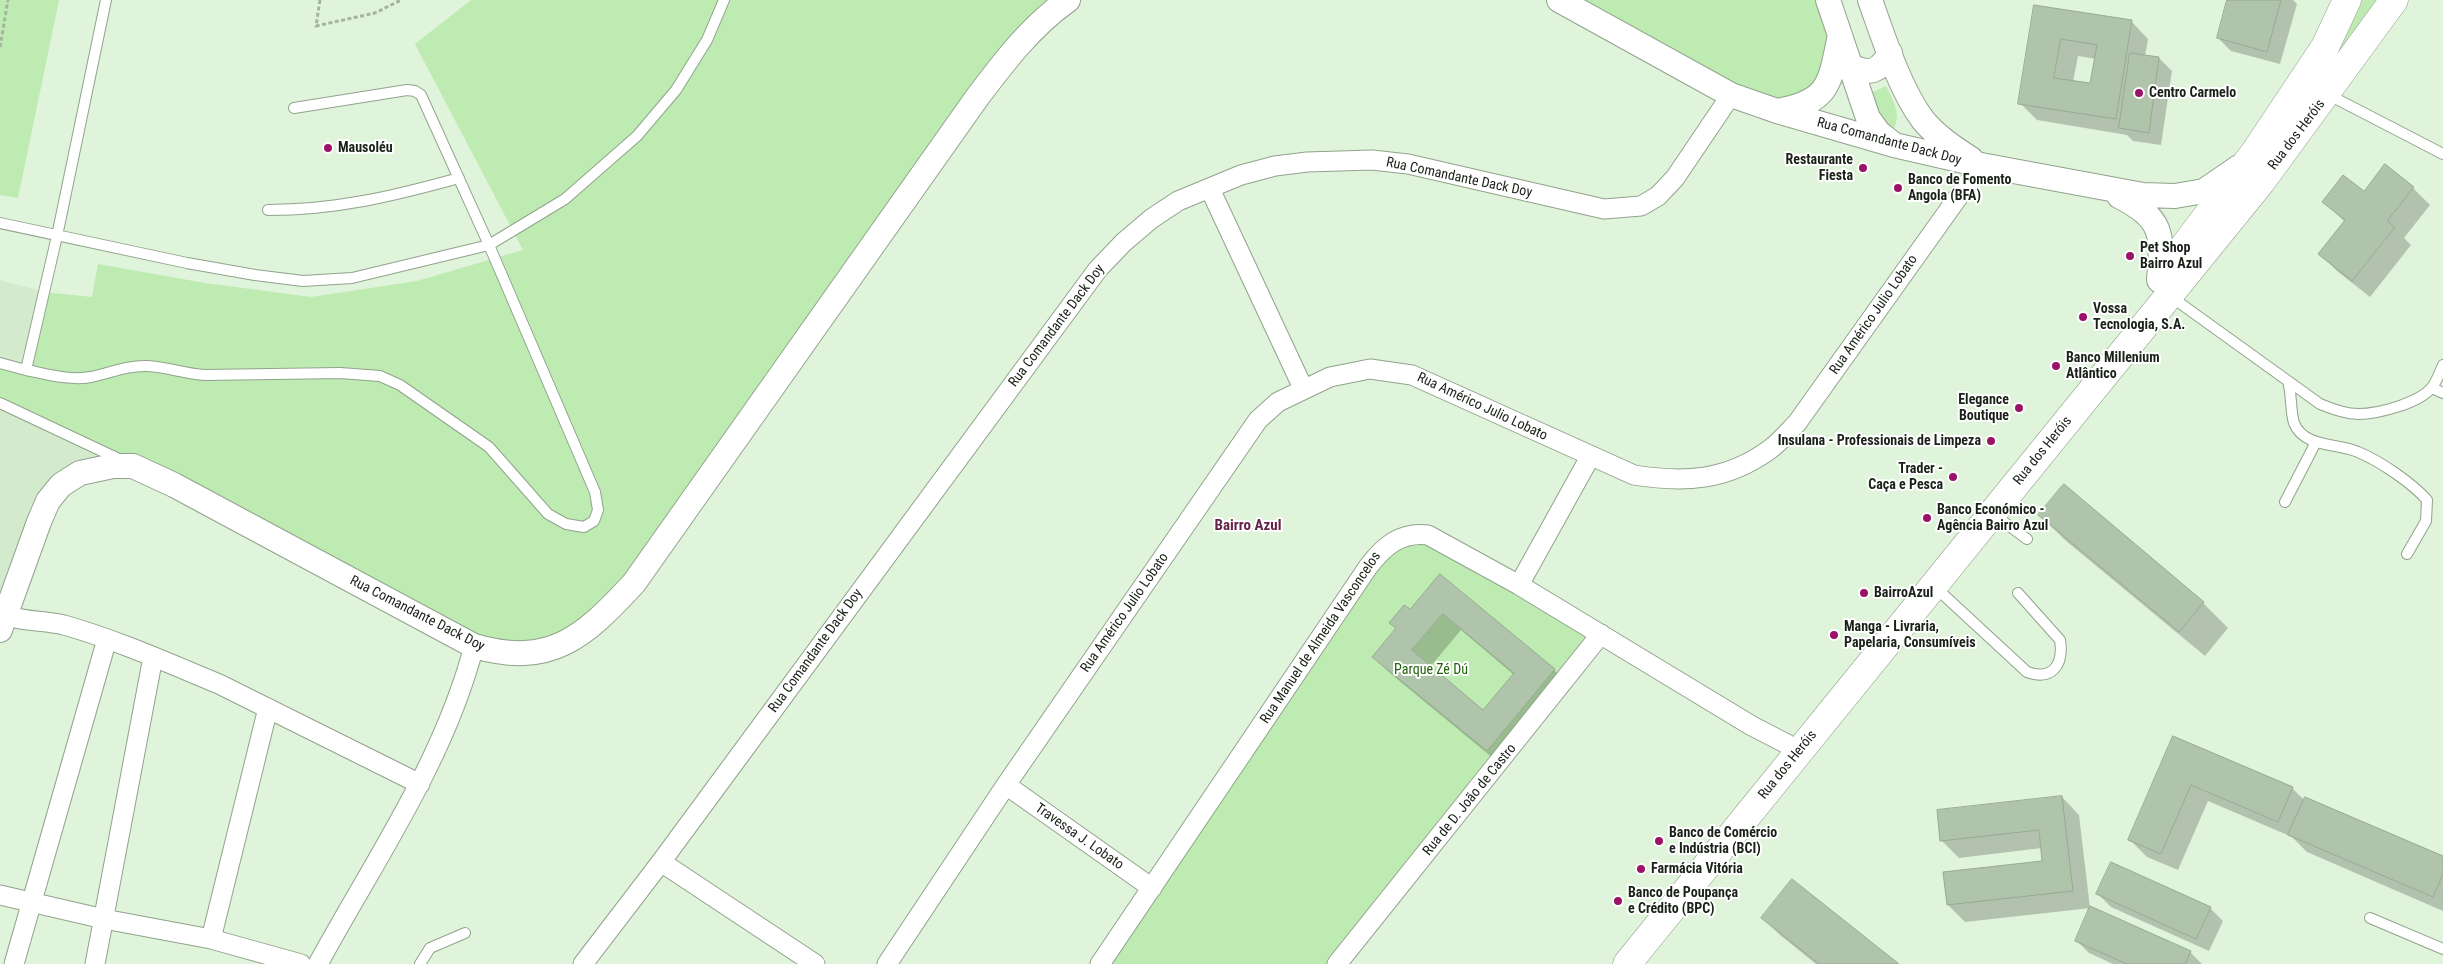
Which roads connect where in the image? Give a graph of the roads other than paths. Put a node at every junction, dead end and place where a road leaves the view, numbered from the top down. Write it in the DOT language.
graph roads {
  1 [pos="106,0"];
  2 [pos="724,0"];
  3 [pos="1068,0"];
  4 [pos="1558,0"];
  5 [pos="1828,0"];
  6 [pos="1870,0"];
  7 [pos="2347,0"];
  8 [pos="2394,0"];
  9 [pos="1840,34"];
  10 [pos="1890,53"];
  11 [pos="1850,66"];
  12 [pos="2328,94"];
  13 [pos="1732,95"];
  14 [pos="294,108"];
  15 [pos="1777,111"];
  16 [pos="1894,145"];
  17 [pos="2255,152"];
  18 [pos="2443,154"];
  19 [pos="1982,165"];
  20 [pos="459,178"];
  21 [pos="1210,188"];
  22 [pos="2109,190"];
  23 [pos="268,210"];
  24 [pos="0,223"];
  25 [pos="57,236"];
  26 [pos="489,244"];
  27 [pos="2164,288"];
  28 [pos="0,363"];
  29 [pos="2443,365"];
  30 [pos="26,370"];
  31 [pos="2288,381"];
  32 [pos="1303,388"];
  33 [pos="2432,388"];
  34 [pos="2443,393"];
  35 [pos="0,403"];
  36 [pos="2316,442"];
  37 [pos="1590,457"];
  38 [pos="133,466"];
  39 [pos="2285,502"];
  40 [pos="1992,514"];
  41 [pos="2027,539"];
  42 [pos="2407,554"];
  43 [pos="1519,585"];
  44 [pos="1935,587"];
  45 [pos="2018,593"];
  46 [pos="2,620"];
  47 [pos="1601,634"];
  48 [pos="107,639"];
  49 [pos="474,646"];
  50 [pos="153,657"];
  51 [pos="268,708"];
  52 [pos="1787,744"];
  53 [pos="420,784"];
  54 [pos="1006,785"];
  55 [pos="661,862"];
  56 [pos="1152,888"];
  57 [pos="0,895"];
  58 [pos="31,902"];
  59 [pos="2370,918"];
  60 [pos="104,919"];
  61 [pos="465,934"];
  62 [pos="211,939"];
  63 [pos="2443,949"];
  64 [pos="14,964"];
  65 [pos="95,964"];
  66 [pos="301,964"];
  67 [pos="318,964"];
  68 [pos="420,964"];
  69 [pos="583,964"];
  70 [pos="815,964"];
  71 [pos="887,964"];
  72 [pos="1100,964"];
  73 [pos="1337,964"];
  74 [pos="1609,964"];
  75 [pos="1627,964"];
  1 -- 25 [label="lane"];
  2 -- 26 [label="lane"];
  3 -- 49 [label="street, Rua Comandante Dack Doy"];
  4 -- 13 [label="street, Rua Comandante Dack Doy"];
  5 -- 9 [label="street"];
  6 -- 10 [label="street"];
  7 -- 17 [label="main road, Rua dos Heróis"];
  8 -- 12 [label="main road, Rua dos Heróis"];
  9 -- 11 [label="street"];
  9 -- 15 [label="street"];
  10 -- 11 [label="street"];
  10 -- 19 [label="street"];
  11 -- 16 [label="street"];
  12 -- 18 [label="lane"];
  12 -- 27 [label="main road, Rua dos Heróis"];
  13 -- 15 [label="street, Rua Comandante Dack Doy"];
  13 -- 21 [label="street, Rua Comandante Dack Doy"];
  14 -- 20 [label="lane"];
  15 -- 16 [label="street, Rua Comandante Dack Doy"];
  16 -- 19 [label="street, Rua Comandante Dack Doy"];
  17 -- 22 [label="street, Rua Comandante Dack Doy"];
  17 -- 27 [label="main road, Rua dos Heróis"];
  19 -- 22 [label="street, Rua Comandante Dack Doy"];
  19 -- 37 [label="street, Rua Américo Julio Lobato"];
  20 -- 23 [label="lane"];
  20 -- 26 [label="lane"];
  21 -- 32 [label="street"];
  21 -- 55 [label="street, Rua Comandante Dack Doy"];
  22 -- 27 [label="street, Rua Comandante Dack Doy"];
  24 -- 25 [label="lane"];
  25 -- 26 [label="lane"];
  25 -- 30 [label="lane"];
  26 -- 30 [label="lane"];
  27 -- 31 [label="lane"];
  27 -- 40 [label="main road, Rua dos Heróis"];
  27 -- 52 [label="main road, Rua dos Heróis"];
  28 -- 30 [label="lane"];
  29 -- 33 [label="lane"];
  31 -- 33 [label="lane"];
  31 -- 36 [label="lane"];
  32 -- 37 [label="street, Rua Américo Julio Lobato"];
  32 -- 54 [label="street, Rua Américo Julio Lobato"];
  33 -- 34 [label="lane"];
  35 -- 38 [label="lane"];
  36 -- 39 [label="lane"];
  36 -- 42 [label="lane"];
  37 -- 43 [label="street"];
  38 -- 46 [label="street"];
  38 -- 49 [label="street, Rua Comandante Dack Doy"];
  40 -- 41 [label="lane"];
  40 -- 44 [label="main road, Rua dos Heróis"];
  43 -- 47 [label="street, Rua Manuel de Almeida Vasconcelos"];
  43 -- 56 [label="street, Rua Manuel de Almeida Vasconcelos"];
  44 -- 45 [label="lane"];
  44 -- 75 [label="main road, Rua dos Heróis"];
  46 -- 48 [label="street"];
  47 -- 52 [label="street, Rua Manuel de Almeida Vasconcelos"];
  47 -- 73 [label="street, Rua de D. João de Castro"];
  48 -- 50 [label="street"];
  48 -- 58 [label="street"];
  49 -- 53 [label="street"];
  50 -- 51 [label="street"];
  50 -- 60 [label="street"];
  51 -- 53 [label="street"];
  51 -- 62 [label="street"];
  52 -- 74 [label="main road, Rua dos Heróis"];
  53 -- 67 [label="street"];
  54 -- 56 [label="street, Travessa J. Lobato"];
  54 -- 71 [label="street, Rua Américo Julio Lobato"];
  55 -- 69 [label="street, Rua Comandante Dack Doy"];
  55 -- 70 [label="street"];
  56 -- 72 [label="street, Rua Manuel de Almeida Vasconcelos"];
  57 -- 58 [label="street"];
  58 -- 60 [label="street"];
  58 -- 64 [label="street"];
  59 -- 63 [label="lane"];
  60 -- 62 [label="street"];
  60 -- 65 [label="street"];
  61 -- 68 [label="lane"];
  62 -- 66 [label="street"];
}
